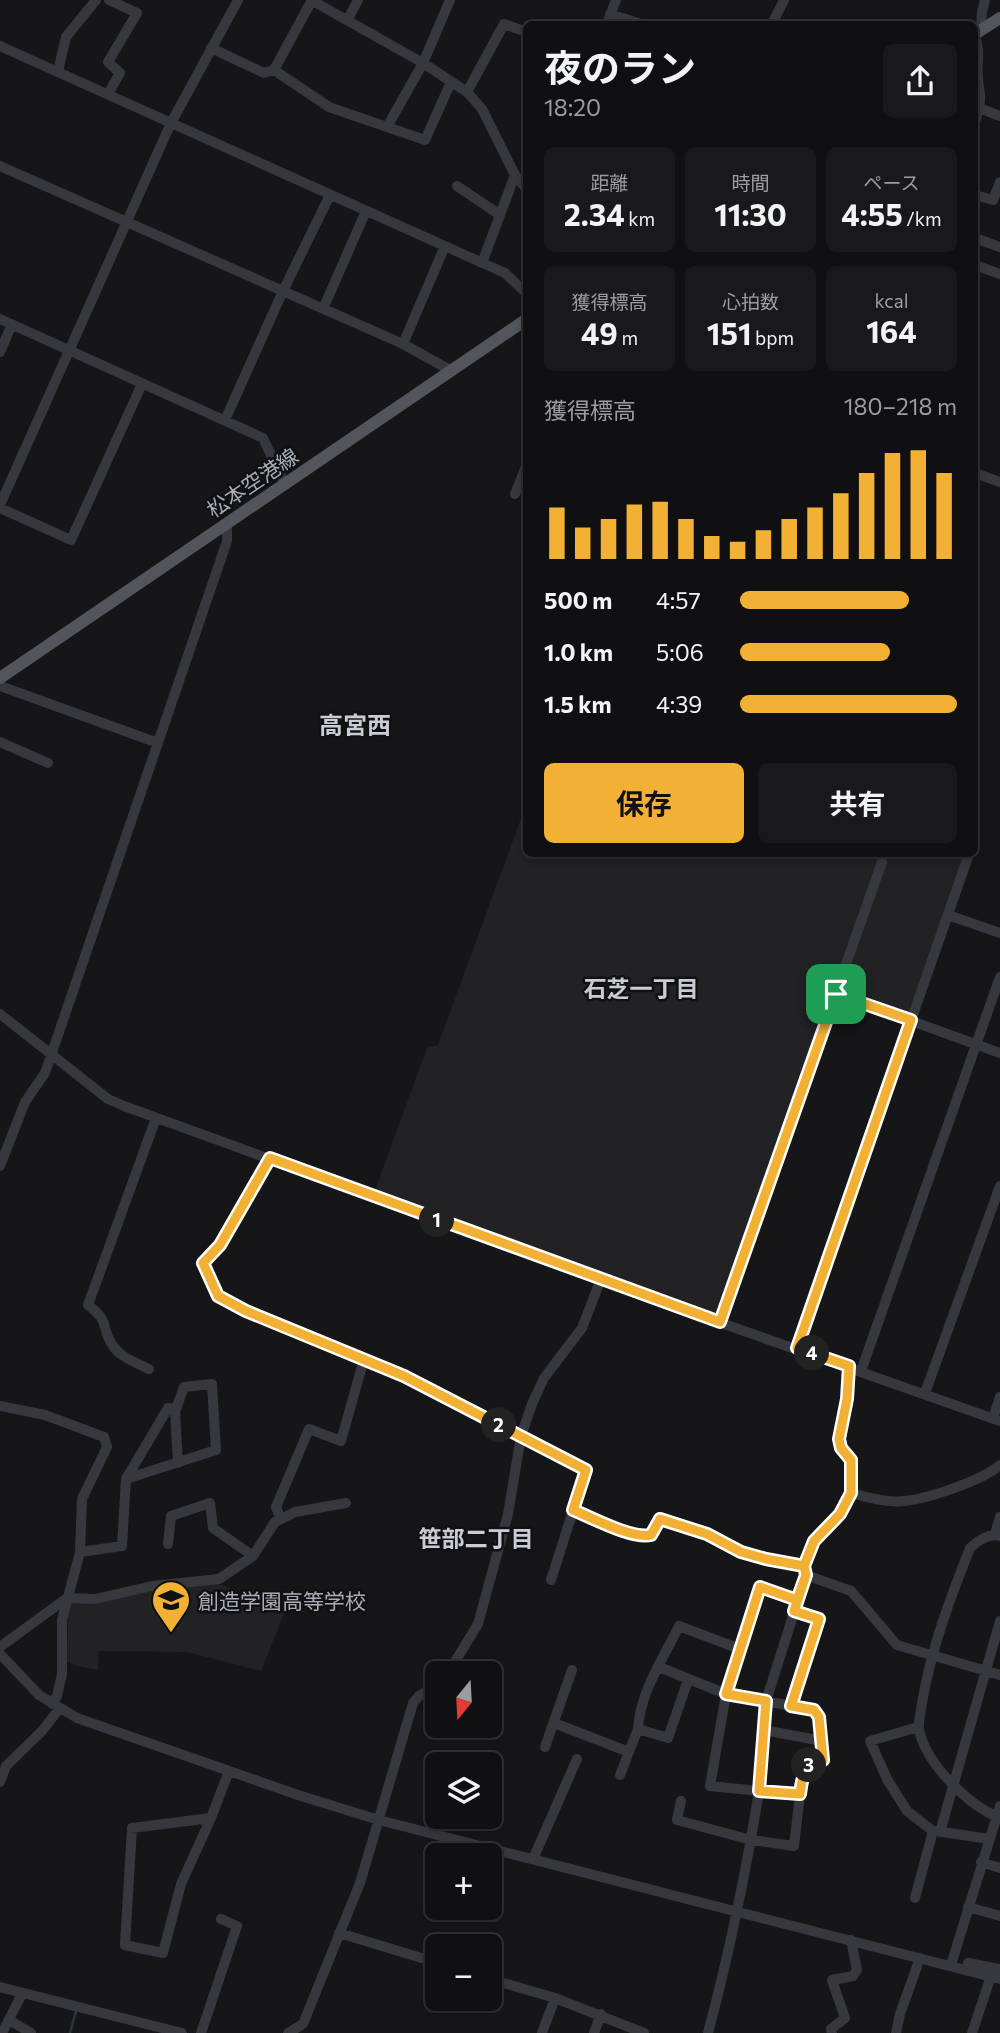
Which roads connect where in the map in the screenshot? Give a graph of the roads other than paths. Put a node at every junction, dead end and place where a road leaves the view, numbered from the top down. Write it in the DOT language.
graph roads {
  1 [pos="96,0"];
  2 [pos="108,0"];
  3 [pos="238,0"];
  4 [pos="312,0"];
  5 [pos="358,0"];
  6 [pos="450,0"];
  7 [pos="616,0"];
  8 [pos="784,0"];
  9 [pos="985,0"];
  10 [pos="1000,18"];
  11 [pos="348,19"];
  12 [pos="608,19"];
  13 [pos="774,21"];
  14 [pos="978,30"];
  15 [pos="523,31"];
  16 [pos="978,33"];
  17 [pos="978,40"];
  18 [pos="0,46"];
  19 [pos="211,48"];
  20 [pos="423,63"];
  21 [pos="274,70"];
  22 [pos="58,71"];
  23 [pos="978,81"];
  24 [pos="978,81"];
  25 [pos="451,82"];
  26 [pos="467,92"];
  27 [pos="108,94"];
  28 [pos="979,108"];
  29 [pos="978,112"];
  30 [pos="1000,116"];
  31 [pos="172,123"];
  32 [pos="387,127"];
  33 [pos="0,166"];
  34 [pos="515,175"];
  35 [pos="1000,181"];
  36 [pos="523,185"];
  37 [pos="457,186"];
  38 [pos="330,195"];
  39 [pos="978,196"];
  40 [pos="366,211"];
  41 [pos="500,215"];
  42 [pos="126,222"];
  43 [pos="978,239"];
  44 [pos="445,246"];
  45 [pos="1000,247"];
  46 [pos="482,263"];
  47 [pos="978,266"];
  48 [pos="1000,274"];
  49 [pos="523,290"];
  50 [pos="283,291"];
  51 [pos="323,309"];
  52 [pos="0,319"];
  53 [pos="523,322"];
  54 [pos="12,324"];
  55 [pos="402,344"];
  56 [pos="68,349"];
  57 [pos="0,352"];
  58 [pos="450,370"];
  59 [pos="142,384"];
  60 [pos="225,420"];
  61 [pos="978,473"];
  62 [pos="523,474"];
  63 [pos="1000,482"];
  64 [pos="285,485"];
  65 [pos="515,494"];
  66 [pos="0,506"];
  67 [pos="227,523"];
  68 [pos="0,678"];
  69 [pos="0,686"];
  70 [pos="0,742"];
  71 [pos="158,743"];
  72 [pos="48,763"];
  73 [pos="968,857"];
  74 [pos="882,862"];
  75 [pos="948,915"];
  76 [pos="1000,933"];
  77 [pos="1000,977"];
  78 [pos="836,994"];
  79 [pos="0,1014"];
  80 [pos="911,1020"];
  81 [pos="978,1045"];
  82 [pos="1000,1053"];
  83 [pos="51,1054"];
  84 [pos="156,1118"];
  85 [pos="4,1146"];
  86 [pos="270,1158"];
  87 [pos="0,1166"];
  88 [pos="1000,1186"];
  89 [pos="601,1279"];
  90 [pos="720,1322"];
  91 [pos="797,1348"];
  92 [pos="364,1359"];
  93 [pos="849,1366"];
  94 [pos="149,1369"];
  95 [pos="861,1371"];
  96 [pos="925,1394"];
  97 [pos="1000,1397"];
  98 [pos="0,1406"];
  99 [pos="176,1409"];
  100 [pos="996,1419"];
  101 [pos="521,1436"];
  102 [pos="178,1463"];
  103 [pos="1000,1465"];
  104 [pos="127,1479"];
  105 [pos="851,1493"];
  106 [pos="346,1503"];
  107 [pos="573,1510"];
  108 [pos="1000,1517"];
  109 [pos="281,1519"];
  110 [pos="998,1535"];
  111 [pos="168,1544"];
  112 [pos="80,1552"];
  113 [pos="253,1556"];
  114 [pos="805,1570"];
  115 [pos="551,1580"];
  116 [pos="67,1598"];
  117 [pos="795,1606"];
  118 [pos="1000,1621"];
  119 [pos="998,1636"];
  120 [pos="0,1647"];
  121 [pos="740,1649"];
  122 [pos="0,1654"];
  123 [pos="931,1657"];
  124 [pos="455,1661"];
  125 [pos="659,1667"];
  126 [pos="572,1670"];
  127 [pos="986,1671"];
  128 [pos="1000,1675"];
  129 [pos="688,1680"];
  130 [pos="425,1692"];
  131 [pos="726,1694"];
  132 [pos="766,1701"];
  133 [pos="56,1706"];
  134 [pos="791,1706"];
  135 [pos="554,1723"];
  136 [pos="918,1727"];
  137 [pos="638,1729"];
  138 [pos="764,1730"];
  139 [pos="822,1741"];
  140 [pos="545,1747"];
  141 [pos="629,1752"];
  142 [pos="577,1759"];
  143 [pos="229,1771"];
  144 [pos="620,1775"];
  145 [pos="0,1782"];
  146 [pos="954,1786"];
  147 [pos="759,1791"];
  148 [pos="800,1794"];
  149 [pos="681,1801"];
  150 [pos="999,1814"];
  151 [pos="211,1818"];
  152 [pos="379,1820"];
  153 [pos="920,1829"];
  154 [pos="937,1831"];
  155 [pos="989,1839"];
  156 [pos="751,1840"];
  157 [pos="533,1859"];
  158 [pos="981,1862"];
  159 [pos="1000,1868"];
  160 [pos="915,1898"];
  161 [pos="968,1907"];
  162 [pos="735,1910"];
  163 [pos="1000,1916"];
  164 [pos="221,1919"];
  165 [pos="339,1933"];
  166 [pos="851,1941"];
  167 [pos="920,1958"];
  168 [pos="425,1959"];
  169 [pos="951,1963"];
  170 [pos="997,1975"];
  171 [pos="502,1983"];
  172 [pos="0,1987"];
  173 [pos="22,1994"];
  174 [pos="555,1998"];
  175 [pos="601,2014"];
  176 [pos="9,2020"];
  177 [pos="305,2028"];
  178 [pos="2,2033"];
  179 [pos="31,2033"];
  180 [pos="179,2033"];
  181 [pos="201,2033"];
  182 [pos="288,2033"];
  183 [pos="541,2033"];
  184 [pos="594,2033"];
  185 [pos="644,2033"];
  186 [pos="708,2033"];
  187 [pos="832,2033"];
  188 [pos="896,2033"];
  189 [pos="972,2033"];
  1 -- 22 [label="street"];
  2 -- 27 [label="street"];
  3 -- 19 [label="street"];
  4 -- 11 [label="street"];
  4 -- 21 [label="street"];
  5 -- 11 [label="street"];
  6 -- 20 [label="street"];
  7 -- 12 [label="street"];
  8 -- 13 [label="street"];
  9 -- 14 [label="street"];
  10 -- 16 [label="main road"];
  11 -- 20 [label="street"];
  15 -- 26 [label="street"];
  17 -- 24 [label="street"];
  18 -- 22 [label="street"];
  19 -- 21 [label="street"];
  19 -- 31 [label="street"];
  20 -- 25 [label="street"];
  20 -- 32 [label="street"];
  21 -- 32 [label="street"];
  22 -- 27 [label="street"];
  23 -- 28 [label="street"];
  25 -- 26 [label="street"];
  25 -- 32 [label="street"];
  26 -- 34 [label="street"];
  27 -- 31 [label="street"];
  28 -- 29 [label="street"];
  28 -- 30 [label="street"];
  31 -- 38 [label="street"];
  31 -- 42 [label="street"];
  33 -- 42 [label="street"];
  34 -- 36 [label="street"];
  34 -- 41 [label="street"];
  35 -- 39 [label="street"];
  37 -- 41 [label="street"];
  38 -- 40 [label="street"];
  38 -- 50 [label="street"];
  40 -- 44 [label="street"];
  40 -- 51 [label="street"];
  41 -- 46 [label="street"];
  42 -- 50 [label="street"];
  42 -- 56 [label="street"];
  43 -- 45 [label="street"];
  44 -- 46 [label="street"];
  44 -- 55 [label="street"];
  46 -- 49 [label="street"];
  47 -- 48 [label="street"];
  50 -- 51 [label="street"];
  50 -- 60 [label="street"];
  51 -- 55 [label="street"];
  52 -- 54 [label="street"];
  53 -- 58 [label="main road, 松本空港線"];
  54 -- 56 [label="street"];
  54 -- 57 [label="street"];
  55 -- 58 [label="street"];
  56 -- 59 [label="street"];
  56 -- 66 [label="street"];
  58 -- 64 [label="main road, 松本空港線"];
  59 -- 60 [label="street"];
  59 -- 66 [label="street"];
  60 -- 64 [label="street"];
  61 -- 63 [label="street"];
  62 -- 65 [label="street"];
  64 -- 67 [label="main road, 松本空港線"];
  67 -- 68 [label="main road, 松本空港線"];
  67 -- 71 [label="street"];
  69 -- 71 [label="street"];
  70 -- 72 [label="street"];
  71 -- 83 [label="street"];
  73 -- 75 [label="street"];
  74 -- 78 [label="street"];
  75 -- 76 [label="street"];
  75 -- 80 [label="street"];
  77 -- 81 [label="street"];
  78 -- 80 [label="street"];
  78 -- 90 [label="street"];
  79 -- 83 [label="street"];
  80 -- 81 [label="street"];
  80 -- 91 [label="street"];
  81 -- 82 [label="street"];
  81 -- 95 [label="street"];
  83 -- 84 [label="street"];
  83 -- 85 [label="street"];
  84 -- 86 [label="street"];
  84 -- 94 [label="street"];
  85 -- 87 [label="street"];
  86 -- 89 [label="street"];
  86 -- 92 [label="street"];
  88 -- 96 [label="street"];
  89 -- 90 [label="street"];
  89 -- 101 [label="street"];
  90 -- 91 [label="street"];
  91 -- 93 [label="street"];
  92 -- 101 [label="street"];
  92 -- 109 [label="street"];
  93 -- 95 [label="street"];
  93 -- 105 [label="street"];
  95 -- 96 [label="street"];
  96 -- 100 [label="street"];
  97 -- 100 [label="street"];
  98 -- 112 [label="street"];
  99 -- 102 [label="street"];
  99 -- 102 [label="street"];
  99 -- 104 [label="street"];
  101 -- 107 [label="street"];
  101 -- 124 [label="street"];
  102 -- 104 [label="street"];
  103 -- 105 [label="street"];
  104 -- 112 [label="street"];
  105 -- 114 [label="street"];
  106 -- 109 [label="street"];
  107 -- 114 [label="street"];
  107 -- 115 [label="street"];
  108 -- 110 [label="street"];
  109 -- 113 [label="street"];
  110 -- 123 [label="street"];
  111 -- 113 [label="street"];
  112 -- 116 [label="street"];
  113 -- 116 [label="street"];
  114 -- 117 [label="street"];
  114 -- 123 [label="street"];
  116 -- 120 [label="street"];
  116 -- 133 [label="street"];
  117 -- 121 [label="street"];
  117 -- 132 [label="street"];
  117 -- 134 [label="street"];
  118 -- 119 [label="street"];
  119 -- 127 [label="street"];
  121 -- 125 [label="street"];
  121 -- 131 [label="street"];
  122 -- 133 [label="street"];
  123 -- 127 [label="street"];
  123 -- 136 [label="street"];
  125 -- 129 [label="street"];
  125 -- 137 [label="street"];
  126 -- 135 [label="street"];
  127 -- 128 [label="street"];
  127 -- 146 [label="street"];
  129 -- 131 [label="street"];
  129 -- 137 [label="street"];
  130 -- 152 [label="street"];
  131 -- 132 [label="street"];
  131 -- 147 [label="street"];
  132 -- 134 [label="street"];
  132 -- 138 [label="street"];
  133 -- 143 [label="street"];
  133 -- 145 [label="street"];
  134 -- 139 [label="street"];
  135 -- 140 [label="street"];
  135 -- 141 [label="street"];
  136 -- 146 [label="street"];
  136 -- 154 [label="street"];
  137 -- 141 [label="street"];
  138 -- 139 [label="street"];
  138 -- 147 [label="street"];
  139 -- 148 [label="street"];
  141 -- 144 [label="street"];
  142 -- 157 [label="street"];
  143 -- 151 [label="street"];
  143 -- 152 [label="street"];
  146 -- 150 [label="street"];
  146 -- 154 [label="street"];
  147 -- 148 [label="street"];
  147 -- 156 [label="street"];
  148 -- 156 [label="street"];
  149 -- 156 [label="street"];
  150 -- 155 [label="street"];
  151 -- 151 [label="street"];
  152 -- 157 [label="street"];
  152 -- 165 [label="street"];
  153 -- 154 [label="street"];
  154 -- 155 [label="street"];
  154 -- 160 [label="street"];
  155 -- 158 [label="street"];
  156 -- 162 [label="street"];
  157 -- 162 [label="street"];
  158 -- 159 [label="street"];
  158 -- 161 [label="street"];
  161 -- 163 [label="street"];
  161 -- 169 [label="street"];
  162 -- 166 [label="street"];
  162 -- 186 [label="street"];
  164 -- 181 [label="street"];
  165 -- 168 [label="street"];
  165 -- 177 [label="street"];
  166 -- 167 [label="street"];
  166 -- 187 [label="street"];
  167 -- 169 [label="street"];
  167 -- 188 [label="street"];
  169 -- 170 [label="street"];
  170 -- 189 [label="street"];
  171 -- 174 [label="street"];
  172 -- 173 [label="street"];
  173 -- 176 [label="street"];
  173 -- 180 [label="street"];
  174 -- 175 [label="street"];
  174 -- 183 [label="street"];
  175 -- 184 [label="street"];
  175 -- 185 [label="street"];
  176 -- 178 [label="street"];
  176 -- 179 [label="street"];
  177 -- 182 [label="street"];
}
